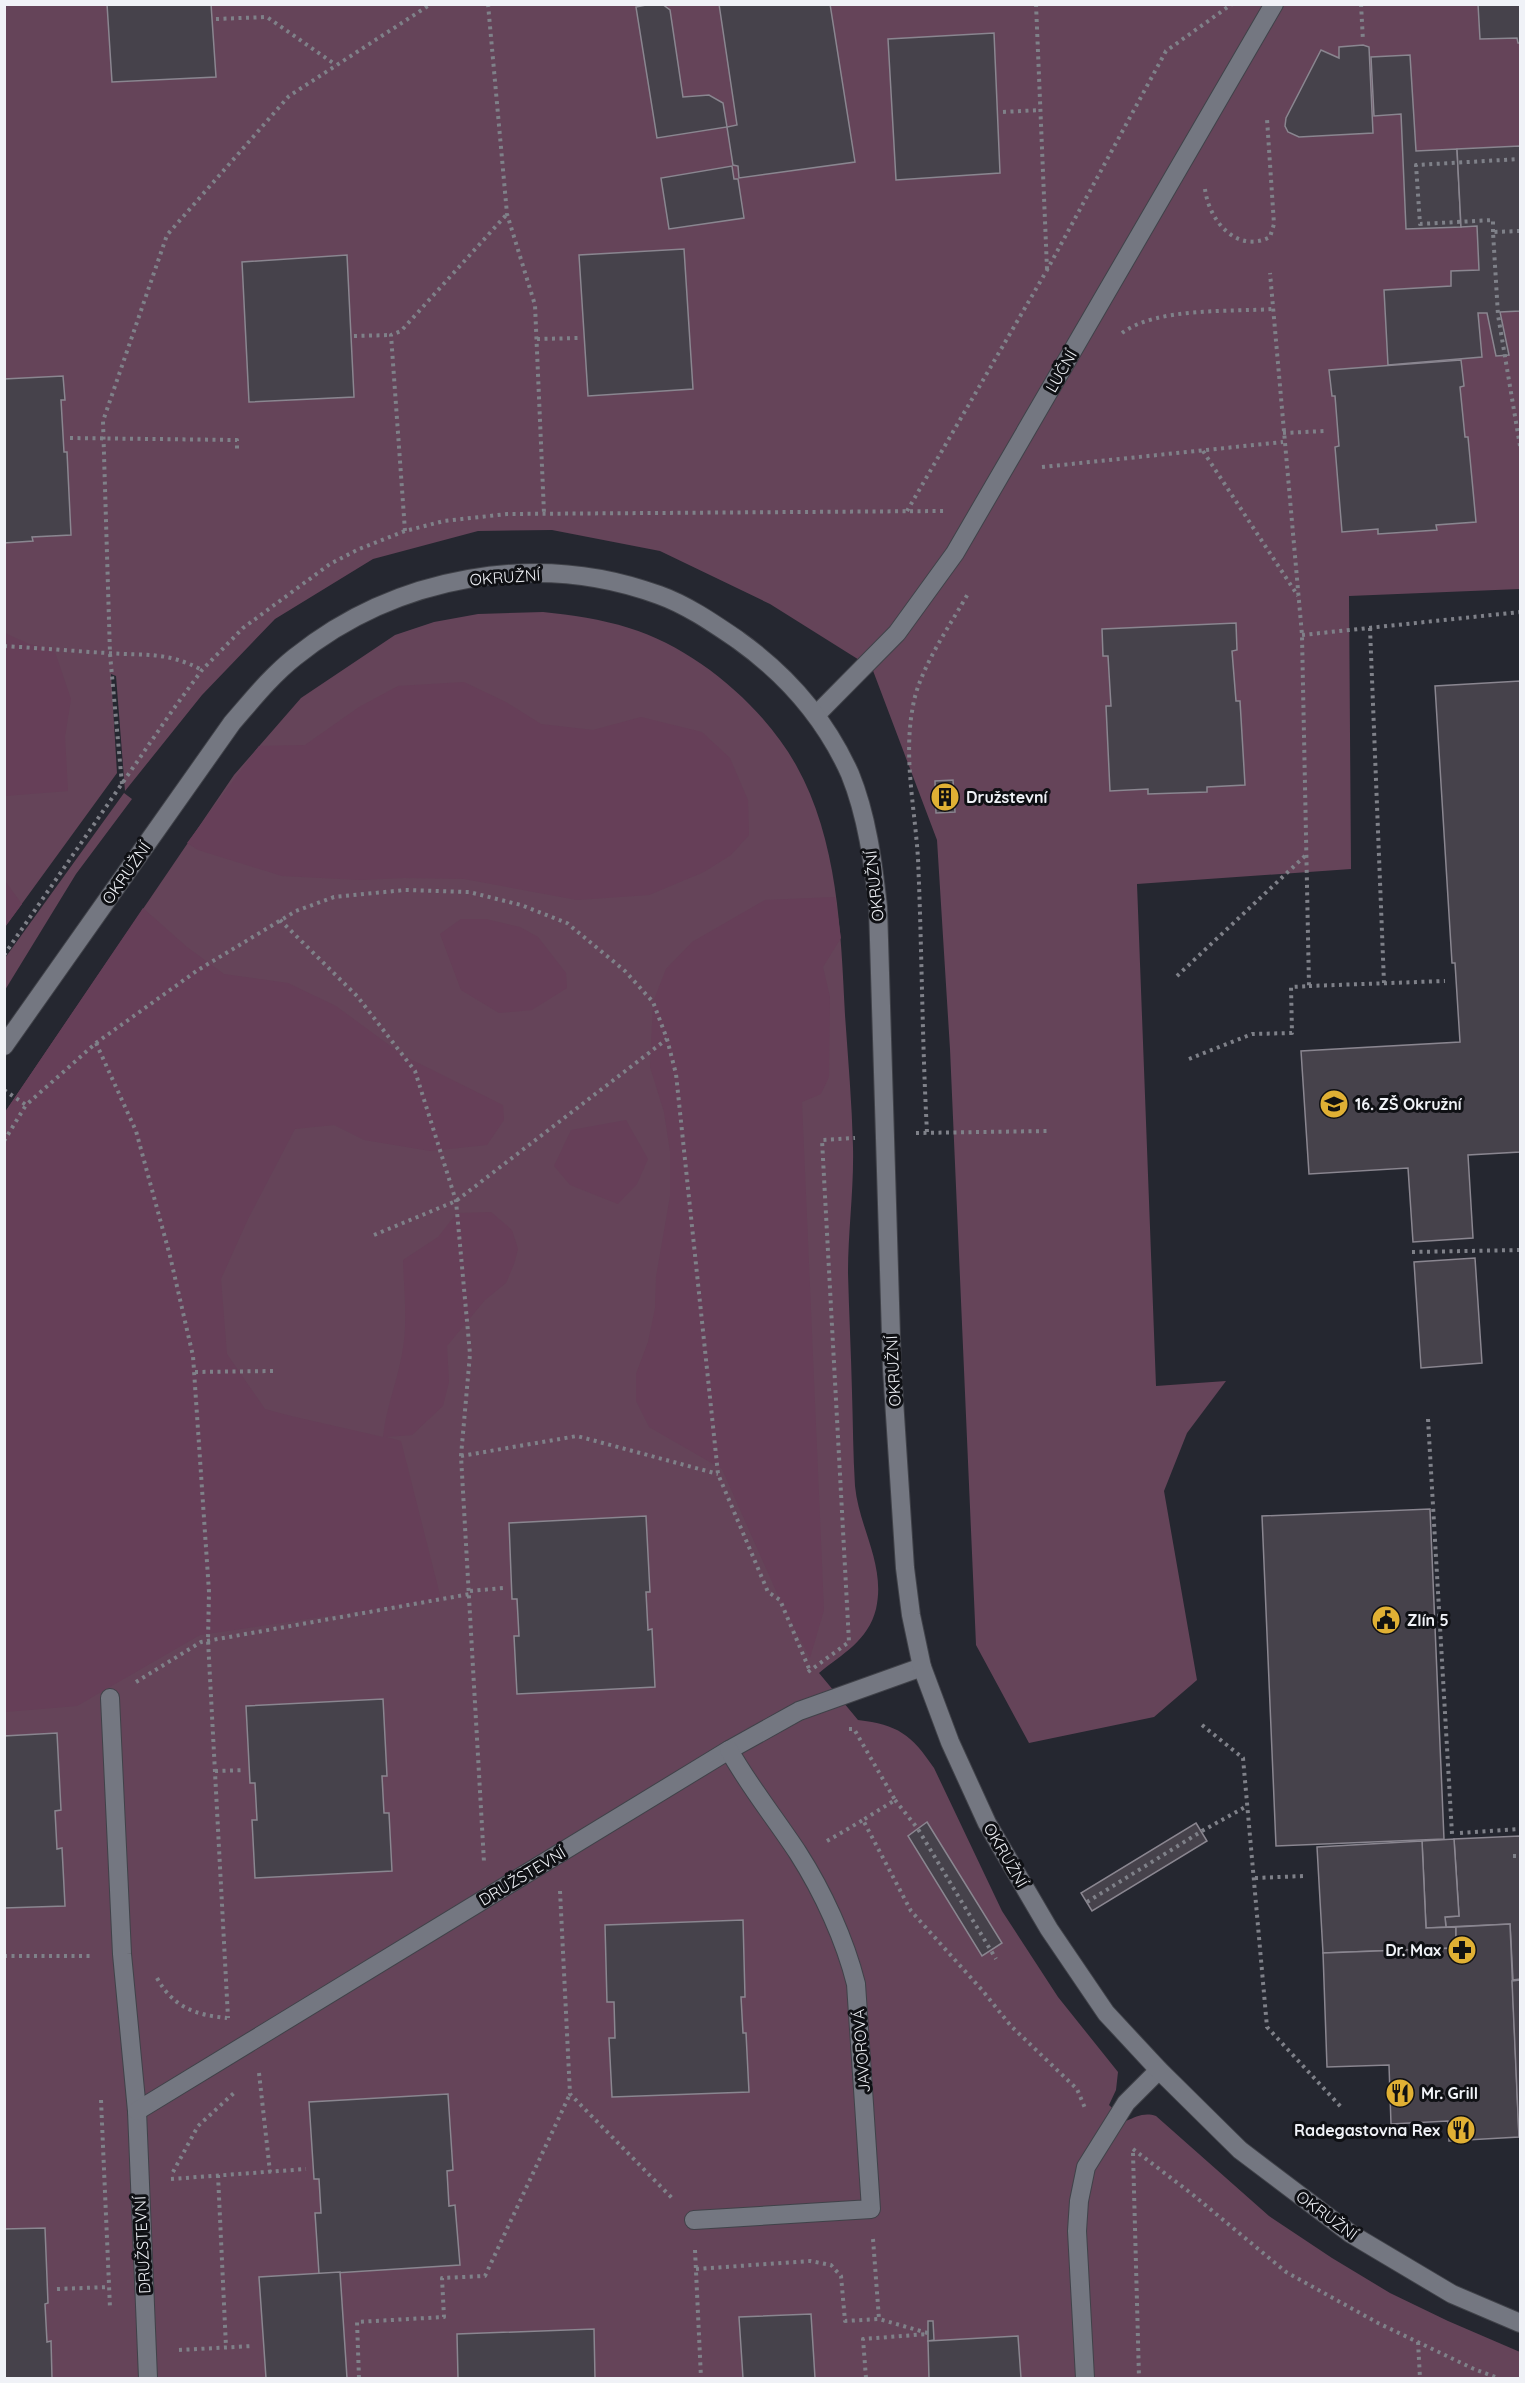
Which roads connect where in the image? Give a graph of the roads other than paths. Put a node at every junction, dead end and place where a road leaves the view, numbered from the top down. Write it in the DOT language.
graph roads {
  1 [pos="1274,4"];
  2 [pos="816,715"];
  3 [pos="4,1046"];
  4 [pos="922,1667"];
  5 [pos="110,1698"];
  6 [pos="729,1750"];
  7 [pos="1159,2070"];
  8 [pos="137,2111"];
  9 [pos="694,2220"];
  10 [pos="1521,2323"];
  11 [pos="148,2379"];
  12 [pos="1086,2379"];
  1 -- 2 [label="street, LUČNÍ"];
  2 -- 3 [label="street, OKRUŽNÍ"];
  2 -- 4 [label="street, OKRUŽNÍ"];
  4 -- 6 [label="street, DRUŽSTEVNÍ"];
  4 -- 7 [label="street, OKRUŽNÍ"];
  5 -- 8 [label="street, DRUŽSTEVNÍ"];
  6 -- 8 [label="street, DRUŽSTEVNÍ"];
  6 -- 9 [label="street, JAVOROVÁ"];
  7 -- 10 [label="street, OKRUŽNÍ"];
  7 -- 12 [label="street"];
  8 -- 11 [label="street, DRUŽSTEVNÍ"];
}
